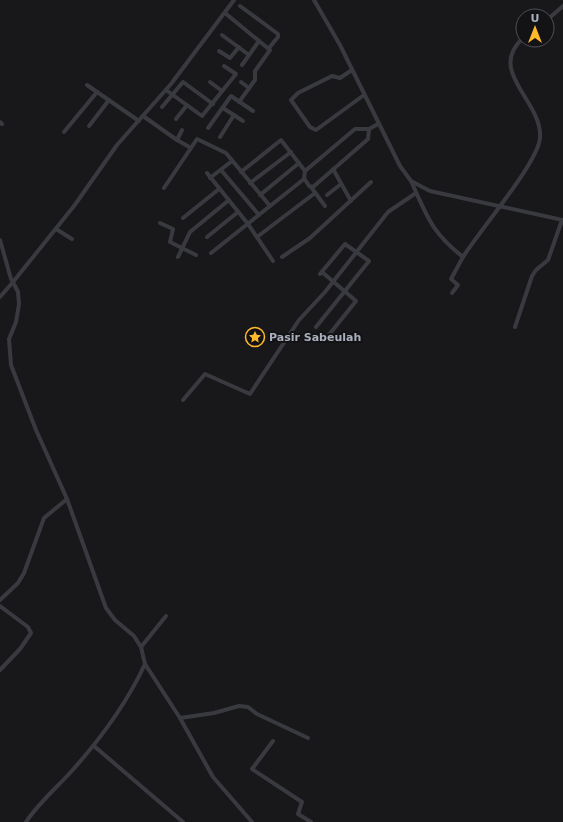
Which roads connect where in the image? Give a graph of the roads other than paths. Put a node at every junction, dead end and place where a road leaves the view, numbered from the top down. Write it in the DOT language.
graph roads {
  1 [pos="234,0"];
  2 [pos="314,0"];
  3 [pos="240,6"];
  4 [pos="563,6"];
  5 [pos="225,13"];
  6 [pos="555,13"];
  7 [pos="222,35"];
  8 [pos="260,41"];
  9 [pos="239,47"];
  10 [pos="269,48"];
  11 [pos="515,48"];
  12 [pos="219,51"];
  13 [pos="250,55"];
  14 [pos="242,65"];
  15 [pos="224,66"];
  16 [pos="352,70"];
  17 [pos="210,82"];
  18 [pos="241,82"];
  19 [pos="87,85"];
  20 [pos="249,88"];
  21 [pos="166,90"];
  22 [pos="222,91"];
  23 [pos="97,92"];
  24 [pos="173,95"];
  25 [pos="364,95"];
  26 [pos="109,100"];
  27 [pos="239,102"];
  28 [pos="213,104"];
  29 [pos="187,105"];
  30 [pos="162,107"];
  31 [pos="223,108"];
  32 [pos="253,111"];
  33 [pos="234,115"];
  34 [pos="143,116"];
  35 [pos="176,119"];
  36 [pos="138,121"];
  37 [pos="243,121"];
  38 [pos="378,124"];
  39 [pos="89,126"];
  40 [pos="208,128"];
  41 [pos="369,129"];
  42 [pos="182,130"];
  43 [pos="64,132"];
  44 [pos="220,137"];
  45 [pos="177,140"];
  46 [pos="191,148"];
  47 [pos="291,152"];
  48 [pos="232,161"];
  49 [pos="299,163"];
  50 [pos="334,169"];
  51 [pos="221,170"];
  52 [pos="305,171"];
  53 [pos="241,172"];
  54 [pos="207,173"];
  55 [pos="210,178"];
  56 [pos="304,179"];
  57 [pos="411,181"];
  58 [pos="371,182"];
  59 [pos="250,183"];
  60 [pos="341,184"];
  61 [pos="311,187"];
  62 [pos="164,188"];
  63 [pos="219,189"];
  64 [pos="315,193"];
  65 [pos="416,193"];
  66 [pos="327,194"];
  67 [pos="260,195"];
  68 [pos="228,200"];
  69 [pos="351,201"];
  70 [pos="270,206"];
  71 [pos="325,206"];
  72 [pos="499,206"];
  73 [pos="238,212"];
  74 [pos="258,215"];
  75 [pos="183,218"];
  76 [pos="562,220"];
  77 [pos="160,223"];
  78 [pos="248,224"];
  79 [pos="56,229"];
  80 [pos="207,237"];
  81 [pos="257,237"];
  82 [pos="72,239"];
  83 [pos="0,240"];
  84 [pos="182,248"];
  85 [pos="357,252"];
  86 [pos="211,253"];
  87 [pos="196,254"];
  88 [pos="178,257"];
  89 [pos="282,257"];
  90 [pos="463,257"];
  91 [pos="273,261"];
  92 [pos="333,281"];
  93 [pos="13,282"];
  94 [pos="345,291"];
  95 [pos="452,293"];
  96 [pos="0,297"];
  97 [pos="316,327"];
  98 [pos="515,327"];
  99 [pos="328,336"];
  100 [pos="183,400"];
  101 [pos="67,499"];
  102 [pos="0,600"];
  103 [pos="0,606"];
  104 [pos="166,616"];
  105 [pos="141,647"];
  106 [pos="144,664"];
  107 [pos="0,670"];
  108 [pos="180,718"];
  109 [pos="308,738"];
  110 [pos="273,741"];
  111 [pos="94,746"];
  112 [pos="26,822"];
  113 [pos="183,822"];
  114 [pos="252,822"];
  115 [pos="311,822"];
  1 -- 5 [label="street"];
  2 -- 16 [label="street"];
  3 -- 10 [label="street"];
  4 -- 6 [label="street"];
  5 -- 8 [label="street"];
  5 -- 21 [label="street"];
  7 -- 9 [label="street"];
  8 -- 10 [label="street"];
  8 -- 13 [label="street"];
  9 -- 12 [label="street"];
  9 -- 13 [label="street"];
  10 -- 20 [label="street"];
  11 -- 72 [label="street"];
  13 -- 14 [label="street"];
  15 -- 22 [label="street"];
  16 -- 25 [label="street"];
  16 -- 25 [label="street"];
  17 -- 22 [label="street"];
  18 -- 20 [label="street"];
  19 -- 23 [label="street"];
  20 -- 27 [label="street"];
  21 -- 24 [label="street"];
  21 -- 34 [label="street"];
  22 -- 28 [label="street"];
  23 -- 26 [label="street"];
  23 -- 43 [label="street"];
  24 -- 28 [label="street"];
  24 -- 29 [label="street"];
  24 -- 30 [label="street"];
  25 -- 38 [label="street"];
  26 -- 36 [label="street"];
  26 -- 39 [label="street"];
  27 -- 31 [label="street"];
  27 -- 32 [label="street"];
  28 -- 29 [label="street"];
  29 -- 35 [label="street"];
  31 -- 33 [label="street"];
  31 -- 40 [label="street"];
  33 -- 37 [label="street"];
  33 -- 44 [label="street"];
  34 -- 36 [label="street"];
  34 -- 45 [label="street"];
  36 -- 79 [label="street"];
  38 -- 41 [label="street"];
  38 -- 57 [label="street"];
  41 -- 50 [label="street"];
  41 -- 52 [label="street"];
  42 -- 45 [label="street"];
  45 -- 46 [label="street"];
  46 -- 48 [label="street"];
  46 -- 62 [label="street"];
  47 -- 49 [label="street"];
  47 -- 53 [label="street"];
  47 -- 59 [label="street"];
  48 -- 51 [label="street"];
  48 -- 53 [label="street"];
  49 -- 52 [label="street"];
  49 -- 67 [label="street"];
  50 -- 60 [label="street"];
  50 -- 61 [label="street"];
  51 -- 55 [label="street"];
  51 -- 74 [label="street"];
  52 -- 56 [label="street"];
  53 -- 59 [label="street"];
  54 -- 55 [label="street"];
  55 -- 63 [label="street"];
  56 -- 61 [label="street"];
  56 -- 70 [label="street"];
  57 -- 65 [label="street"];
  57 -- 72 [label="street"];
  58 -- 69 [label="street"];
  59 -- 67 [label="street"];
  60 -- 66 [label="street"];
  60 -- 69 [label="street"];
  61 -- 64 [label="street"];
  63 -- 68 [label="street"];
  63 -- 75 [label="street"];
  64 -- 71 [label="street"];
  64 -- 81 [label="street"];
  65 -- 85 [label="street"];
  65 -- 90 [label="street"];
  67 -- 70 [label="street"];
  68 -- 73 [label="street"];
  68 -- 84 [label="street"];
  69 -- 89 [label="street"];
  70 -- 74 [label="street"];
  72 -- 76 [label="street"];
  72 -- 90 [label="street"];
  73 -- 78 [label="street"];
  73 -- 80 [label="street"];
  74 -- 78 [label="street"];
  76 -- 98 [label="street"];
  77 -- 84 [label="street"];
  78 -- 81 [label="street"];
  78 -- 86 [label="street"];
  79 -- 82 [label="street"];
  79 -- 93 [label="street"];
  81 -- 91 [label="street"];
  83 -- 93 [label="street"];
  84 -- 87 [label="street"];
  84 -- 88 [label="street"];
  85 -- 92 [label="street"];
  85 -- 92 [label="street"];
  85 -- 94 [label="street"];
  90 -- 95 [label="street"];
  92 -- 94 [label="street"];
  92 -- 100 [label="street"];
  93 -- 96 [label="street"];
  93 -- 101 [label="street"];
  94 -- 97 [label="street"];
  94 -- 99 [label="street"];
  101 -- 102 [label="street"];
  101 -- 105 [label="street"];
  103 -- 107 [label="street"];
  104 -- 105 [label="street"];
  105 -- 106 [label="street"];
  106 -- 108 [label="street"];
  106 -- 111 [label="street"];
  108 -- 109 [label="street"];
  108 -- 114 [label="street"];
  110 -- 115 [label="street"];
  111 -- 112 [label="street"];
  111 -- 113 [label="street"];
}
